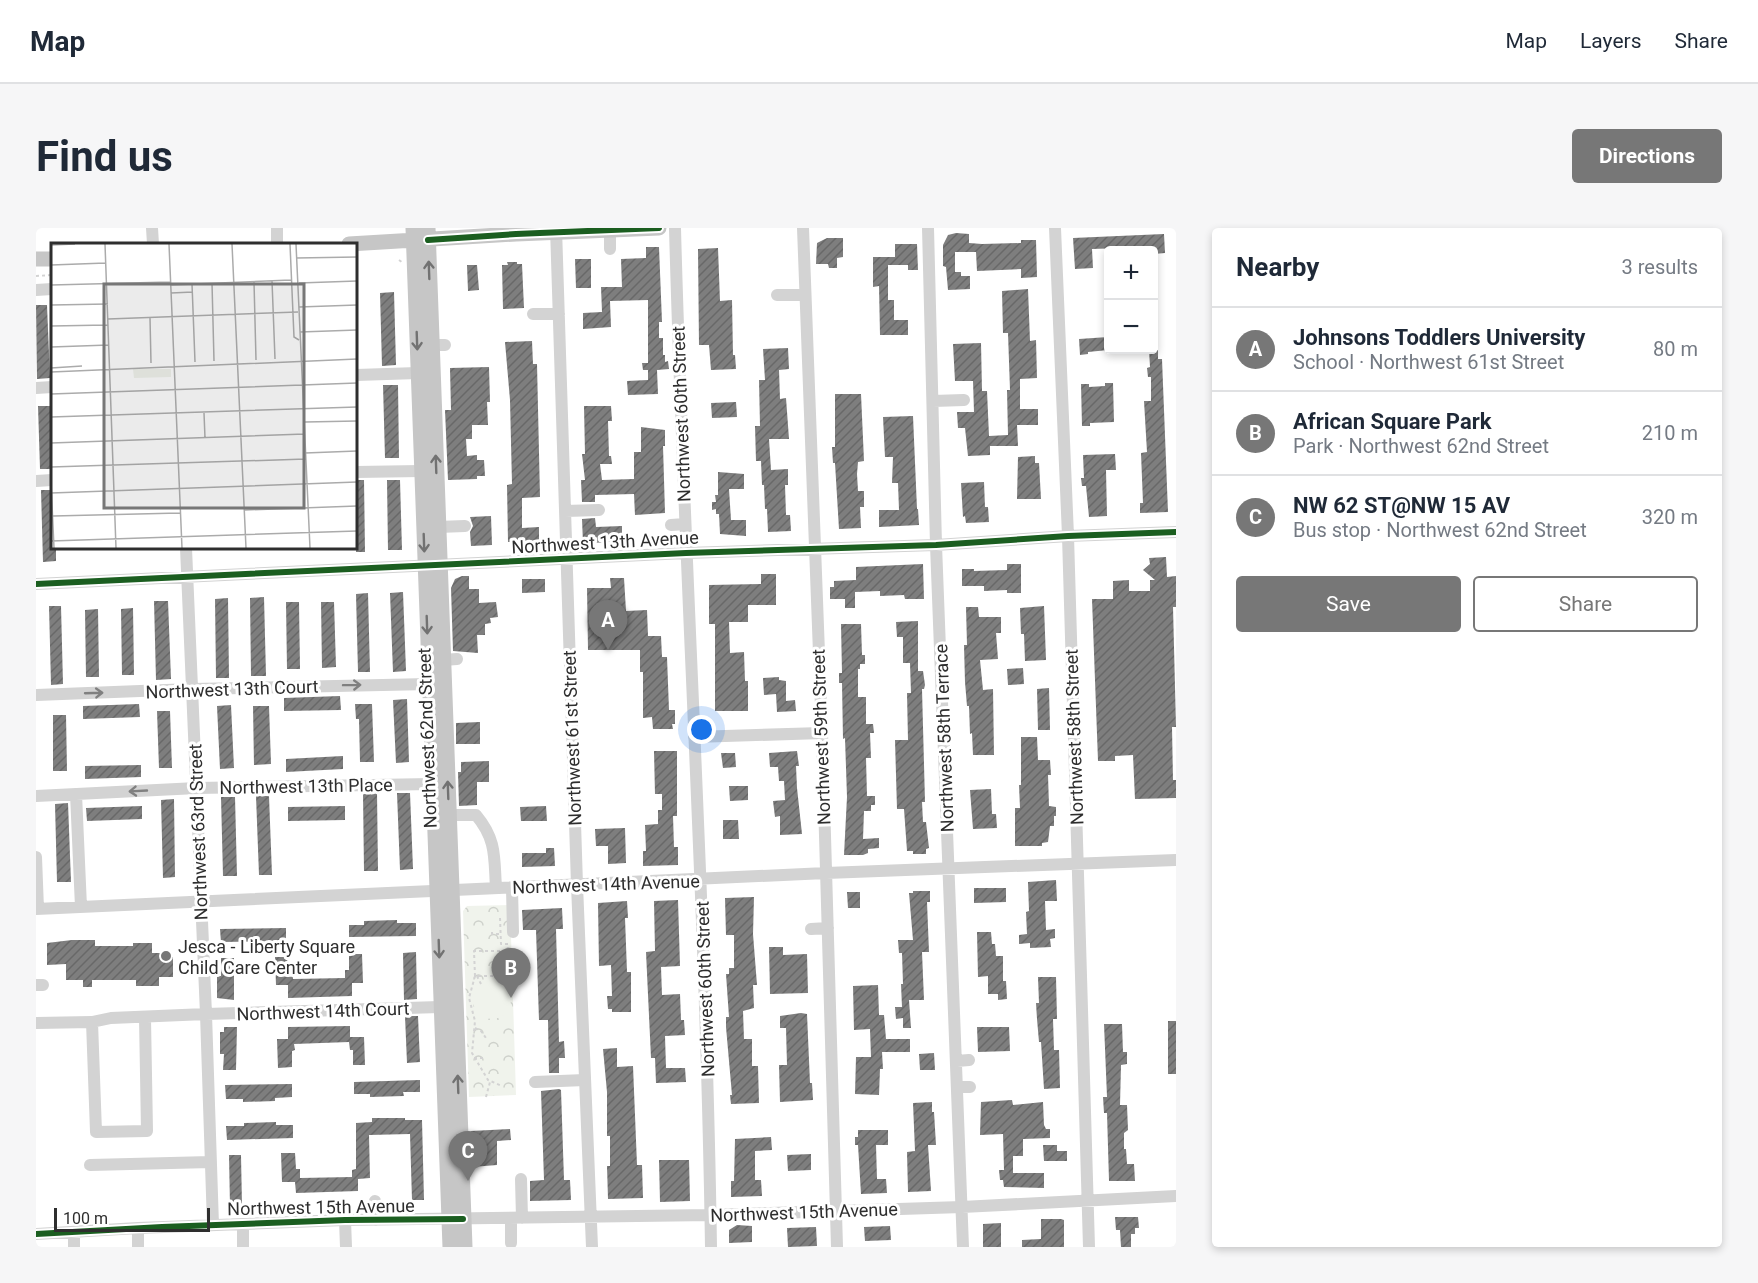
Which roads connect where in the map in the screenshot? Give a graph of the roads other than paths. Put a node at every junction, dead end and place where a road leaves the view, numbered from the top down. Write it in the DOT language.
graph roads {
  1 [pos="152,228"];
  2 [pos="659,228"];
  3 [pos="675,228"];
  4 [pos="803,228"];
  5 [pos="928,228"];
  6 [pos="1055,228"];
  7 [pos="556,230"];
  8 [pos="610,230"];
  9 [pos="516,231"];
  10 [pos="420,234"];
  11 [pos="153,243"];
  12 [pos="356,243"];
  13 [pos="610,249"];
  14 [pos="51,259"];
  15 [pos="36,260"];
  16 [pos="51,289"];
  17 [pos="36,290"];
  18 [pos="777,295"];
  19 [pos="805,295"];
  20 [pos="533,314"];
  21 [pos="559,314"];
  22 [pos="418,373"];
  23 [pos="357,375"];
  24 [pos="51,387"];
  25 [pos="36,388"];
  26 [pos="964,400"];
  27 [pos="933,401"];
  28 [pos="421,471"];
  29 [pos="357,472"];
  30 [pos="51,480"];
  31 [pos="36,481"];
  32 [pos="599,510"];
  33 [pos="565,511"];
  34 [pos="685,524"];
  35 [pos="671,525"];
  36 [pos="465,526"];
  37 [pos="438,527"];
  38 [pos="1176,532"];
  39 [pos="1068,536"];
  40 [pos="936,545"];
  41 [pos="186,549"];
  42 [pos="814,551"];
  43 [pos="686,553"];
  44 [pos="566,559"];
  45 [pos="432,566"];
  46 [pos="188,578"];
  47 [pos="36,584"];
  48 [pos="429,684"];
  49 [pos="192,689"];
  50 [pos="36,695"];
  51 [pos="822,733"];
  52 [pos="694,737"];
  53 [pos="432,784"];
  54 [pos="196,788"];
  55 [pos="76,794"];
  56 [pos="36,796"];
  57 [pos="449,815"];
  58 [pos="36,857"];
  59 [pos="1176,860"];
  60 [pos="1078,864"];
  61 [pos="949,869"];
  62 [pos="826,873"];
  63 [pos="702,880"];
  64 [pos="577,885"];
  65 [pos="496,888"];
  66 [pos="512,888"];
  67 [pos="444,890"];
  68 [pos="201,901"];
  69 [pos="81,907"];
  70 [pos="37,909"];
  71 [pos="828,928"];
  72 [pos="811,929"];
  73 [pos="513,932"];
  74 [pos="440,1007"];
  75 [pos="206,1014"];
  76 [pos="145,1018"];
  77 [pos="92,1022"];
  78 [pos="36,1023"];
  79 [pos="585,1080"];
  80 [pos="535,1082"];
  81 [pos="211,1162"];
  82 [pos="90,1165"];
  83 [pos="521,1179"];
  84 [pos="1176,1196"];
  85 [pos="1088,1200"];
  86 [pos="375,1201"];
  87 [pos="962,1207"];
  88 [pos="836,1211"];
  89 [pos="711,1215"];
  90 [pos="517,1218"];
  91 [pos="592,1218"];
  92 [pos="456,1219"];
  93 [pos="376,1220"];
  94 [pos="345,1221"];
  95 [pos="243,1224"];
  96 [pos="213,1225"];
  97 [pos="138,1228"];
  98 [pos="74,1232"];
  99 [pos="36,1234"];
  100 [pos="511,1243"];
  101 [pos="74,1247"];
  102 [pos="138,1247"];
  103 [pos="243,1247"];
  104 [pos="346,1247"];
  105 [pos="450,1247"];
  106 [pos="465,1247"];
  107 [pos="592,1247"];
  108 [pos="711,1247"];
  109 [pos="837,1247"];
  110 [pos="963,1247"];
  111 [pos="1089,1247"];
  1 -- 11 [label="street"];
  2 -- 8 [label="main road"];
  3 -- 34 [label="street, Northwest 60th Street"];
  4 -- 19 [label="street, Northwest 59th Street"];
  5 -- 27 [label="street, Northwest 58th Terrace"];
  6 -- 39 [label="street, Northwest 58th Street"];
  7 -- 8 [label="main road"];
  7 -- 9 [label="main road"];
  7 -- 21 [label="street, Northwest 61st Street"];
  8 -- 13 [label="street"];
  9 -- 10 [label="main road"];
  10 -- 12 [label="main road"];
  10 -- 22 [label="main road, Northwest 62nd Street, one-way"];
  37 -- 10 [label="main road, Northwest 62nd Street, one-way"];
  14 -- 15 [label="main road"];
  16 -- 17 [label="street"];
  18 -- 19 [label="street"];
  19 -- 42 [label="street, Northwest 59th Street"];
  20 -- 21 [label="street"];
  21 -- 33 [label="street, Northwest 61st Street"];
  22 -- 23 [label="street"];
  22 -- 28 [label="main road, Northwest 62nd Street"];
  24 -- 25 [label="street"];
  26 -- 27 [label="street"];
  27 -- 40 [label="street, Northwest 58th Terrace"];
  28 -- 29 [label="street"];
  28 -- 45 [label="main road, Northwest 62nd Street, one-way"];
  30 -- 31 [label="street"];
  32 -- 33 [label="street"];
  33 -- 44 [label="street, Northwest 61st Street"];
  34 -- 35 [label="street"];
  34 -- 43 [label="street, Northwest 60th Street"];
  36 -- 37 [label="street"];
  37 -- 45 [label="main road, Northwest 62nd Street"];
  38 -- 39 [label="street, Northwest 13th Avenue"];
  39 -- 40 [label="street, Northwest 13th Avenue"];
  39 -- 60 [label="street, Northwest 58th Street"];
  40 -- 42 [label="street, Northwest 13th Avenue"];
  40 -- 61 [label="street, Northwest 58th Terrace"];
  41 -- 46 [label="street, Northwest 63rd Street"];
  42 -- 43 [label="street, Northwest 13th Avenue"];
  42 -- 51 [label="street, Northwest 59th Street"];
  43 -- 44 [label="street, Northwest 13th Avenue"];
  43 -- 52 [label="street, Northwest 60th Street"];
  44 -- 45 [label="street, Northwest 13th Avenue"];
  44 -- 64 [label="street, Northwest 61st Street"];
  45 -- 46 [label="street, Northwest 13th Avenue"];
  45 -- 48 [label="main road, Northwest 62nd Street, one-way"];
  57 -- 45 [label="main road, Northwest 62nd Street, one-way"];
  46 -- 47 [label="street, Northwest 13th Avenue"];
  46 -- 49 [label="street, Northwest 63rd Street"];
  49 -- 48 [label="street, Northwest 13th Court, one-way"];
  48 -- 53 [label="main road, Northwest 62nd Street"];
  50 -- 49 [label="street, Northwest 13th Court, one-way"];
  49 -- 54 [label="street, Northwest 63rd Street"];
  51 -- 52 [label="street"];
  51 -- 62 [label="street, Northwest 59th Street"];
  52 -- 63 [label="street, Northwest 60th Street"];
  53 -- 54 [label="street, Northwest 13th Place"];
  53 -- 67 [label="main road, Northwest 62nd Street"];
  54 -- 55 [label="street, Northwest 13th Place, one-way"];
  54 -- 68 [label="street, Northwest 63rd Street"];
  55 -- 56 [label="street, Northwest 13th Place"];
  55 -- 69 [label="street"];
  57 -- 65 [label="street"];
  57 -- 67 [label="main road, Northwest 62nd Street"];
  58 -- 70 [label="street"];
  59 -- 60 [label="street, Northwest 14th Avenue"];
  60 -- 61 [label="street, Northwest 14th Avenue"];
  60 -- 85 [label="street, Northwest 58th Street"];
  61 -- 62 [label="street, Northwest 14th Avenue"];
  61 -- 87 [label="street, Northwest 58th Terrace"];
  62 -- 63 [label="street, Northwest 14th Avenue"];
  62 -- 71 [label="street, Northwest 59th Street"];
  63 -- 64 [label="street, Northwest 14th Avenue"];
  63 -- 89 [label="street, Northwest 60th Street"];
  64 -- 66 [label="street, Northwest 14th Avenue"];
  64 -- 79 [label="street, Northwest 61st Street"];
  65 -- 66 [label="street, Northwest 14th Avenue"];
  65 -- 67 [label="street, Northwest 14th Avenue"];
  66 -- 73 [label="street"];
  67 -- 68 [label="street, Northwest 14th Avenue"];
  67 -- 74 [label="main road, Northwest 62nd Street, one-way"];
  92 -- 67 [label="main road, Northwest 62nd Street, one-way"];
  68 -- 69 [label="street, Northwest 14th Avenue"];
  68 -- 75 [label="street, Northwest 63rd Street"];
  69 -- 70 [label="street, Northwest 14th Avenue"];
  71 -- 72 [label="street"];
  71 -- 88 [label="street, Northwest 59th Street"];
  74 -- 75 [label="street, Northwest 14th Court"];
  74 -- 92 [label="main road, Northwest 62nd Street"];
  75 -- 76 [label="street, Northwest 14th Court"];
  75 -- 81 [label="street, Northwest 63rd Street"];
  76 -- 77 [label="street, Northwest 14th Court"];
  76 -- 77 [label="street"];
  77 -- 78 [label="street, Northwest 14th Court"];
  79 -- 80 [label="street"];
  79 -- 91 [label="street, Northwest 61st Street"];
  81 -- 82 [label="street"];
  81 -- 96 [label="street, Northwest 63rd Street"];
  83 -- 90 [label="street"];
  84 -- 85 [label="street, Northwest 15th Avenue"];
  85 -- 87 [label="street, Northwest 15th Avenue"];
  85 -- 111 [label="street, Northwest 58th Street"];
  86 -- 93 [label="street"];
  87 -- 88 [label="street, Northwest 15th Avenue"];
  87 -- 110 [label="street, Northwest 58th Terrace"];
  88 -- 89 [label="street, Northwest 15th Avenue"];
  88 -- 109 [label="street, Northwest 59th Street"];
  89 -- 91 [label="street, Northwest 15th Avenue"];
  89 -- 108 [label="street, Northwest 60th Street"];
  90 -- 91 [label="street, Northwest 15th Avenue"];
  90 -- 92 [label="street, Northwest 15th Avenue"];
  90 -- 100 [label="street"];
  91 -- 107 [label="street, Northwest 61st Street"];
  92 -- 93 [label="street, Northwest 15th Avenue"];
  92 -- 105 [label="main road, Northwest 62nd Street"];
  92 -- 106 [label="main road, Northwest 62nd Street"];
  93 -- 94 [label="street, Northwest 15th Avenue"];
  94 -- 95 [label="street, Northwest 15th Avenue"];
  94 -- 104 [label="street"];
  95 -- 96 [label="street, Northwest 15th Avenue"];
  95 -- 103 [label="street"];
  96 -- 97 [label="street, Northwest 15th Avenue"];
  97 -- 98 [label="street, Northwest 15th Avenue"];
  97 -- 102 [label="street"];
  98 -- 99 [label="street, Northwest 15th Avenue"];
  98 -- 101 [label="street"];
}
